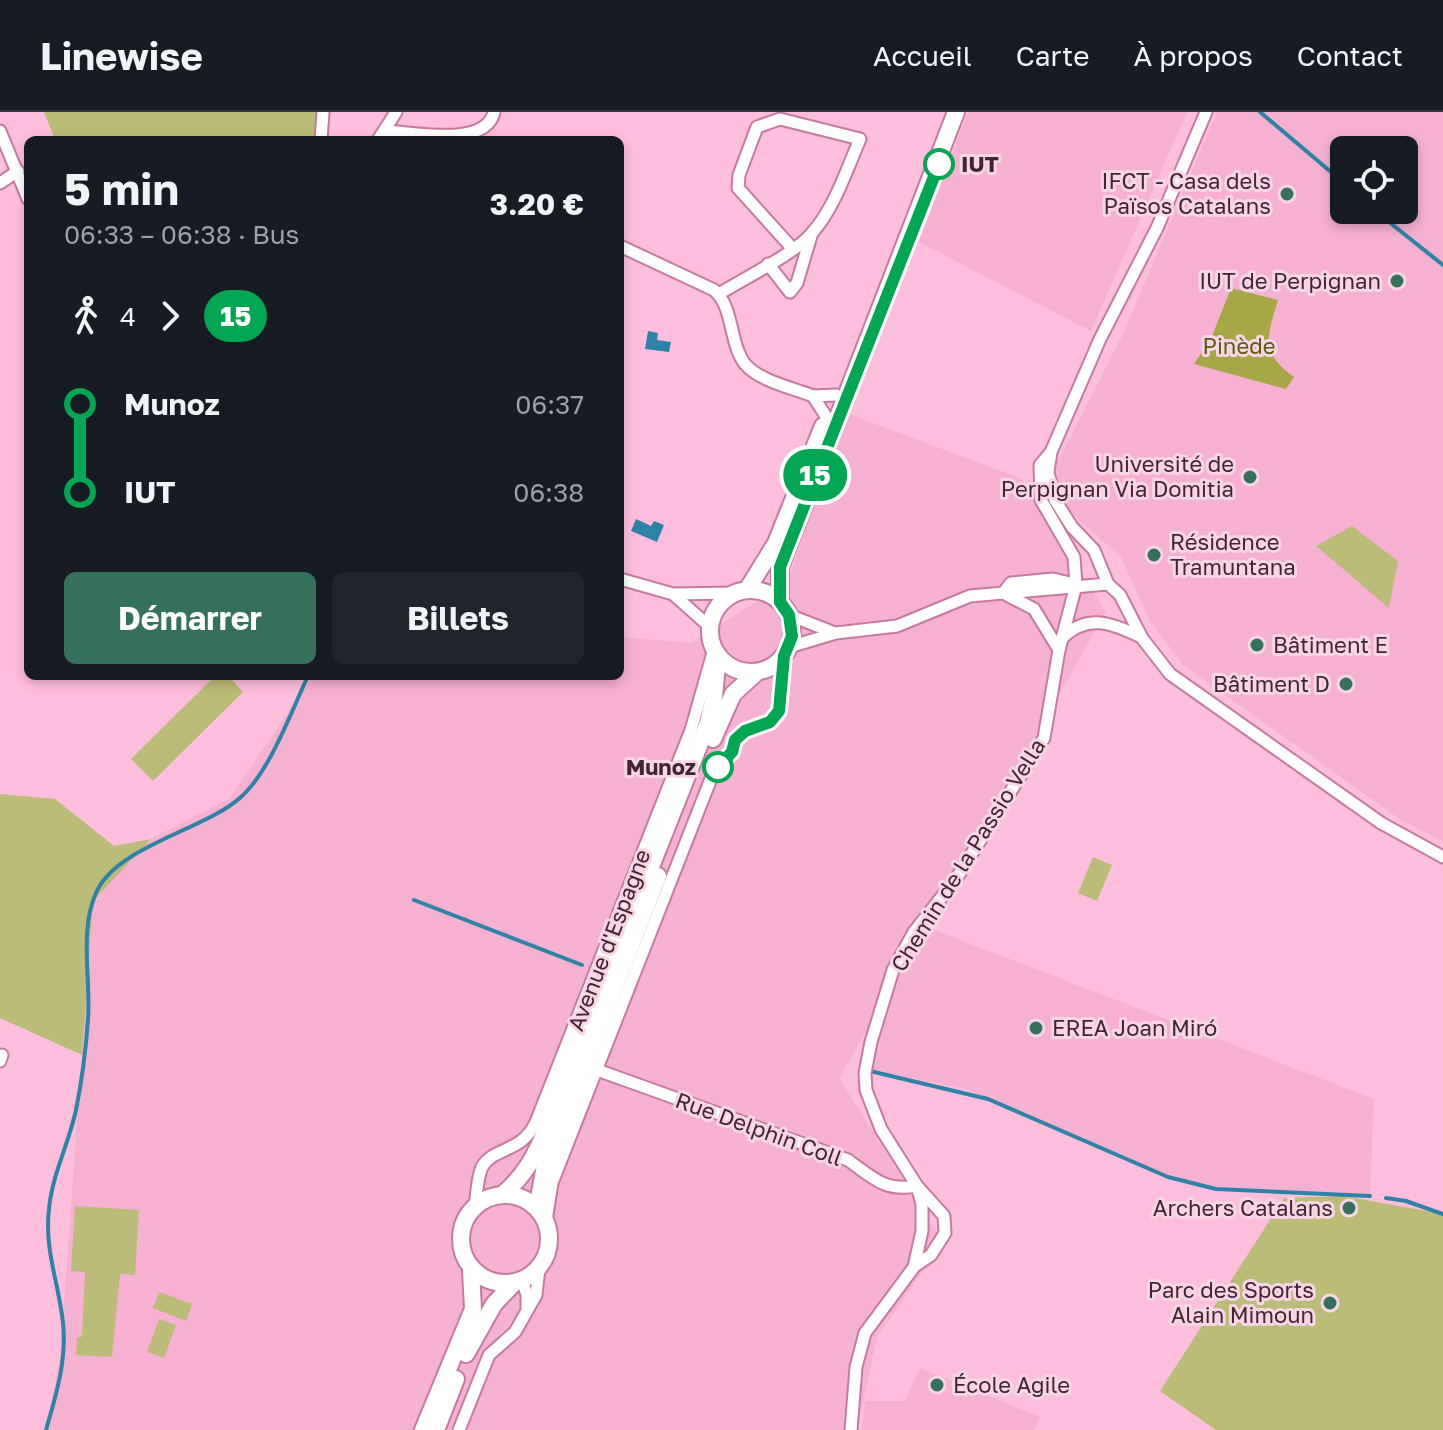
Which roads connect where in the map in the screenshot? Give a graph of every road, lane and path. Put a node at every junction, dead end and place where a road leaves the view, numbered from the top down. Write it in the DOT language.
graph roads {
  1 [pos="323,112"];
  2 [pos="396,112"];
  3 [pos="494,112"];
  4 [pos="945,112"];
  5 [pos="956,112"];
  6 [pos="1206,112"];
  7 [pos="0,131"];
  8 [pos="381,135"];
  9 [pos="321,136"];
  10 [pos="18,171"];
  11 [pos="0,183"];
  12 [pos="24,188"];
  13 [pos="811,236"];
  14 [pos="624,248"];
  15 [pos="792,248"];
  16 [pos="768,264"];
  17 [pos="719,294"];
  18 [pos="836,395"];
  19 [pos="813,396"];
  20 [pos="827,418"];
  21 [pos="1051,452"];
  22 [pos="624,580"];
  23 [pos="1108,584"];
  24 [pos="1076,585"];
  25 [pos="741,592"];
  26 [pos="1004,592"];
  27 [pos="673,594"];
  28 [pos="785,609"];
  29 [pos="710,627"];
  30 [pos="836,633"];
  31 [pos="1142,638"];
  32 [pos="1061,645"];
  33 [pos="786,651"];
  34 [pos="716,652"];
  35 [pos="759,671"];
  36 [pos="780,685"];
  37 [pos="1443,857"];
  38 [pos="597,1070"];
  39 [pos="917,1186"];
  40 [pos="502,1195"];
  41 [pos="475,1206"];
  42 [pos="541,1215"];
  43 [pos="914,1267"];
  44 [pos="539,1268"];
  45 [pos="471,1270"];
  46 [pos="518,1281"];
  47 [pos="525,1316"];
  48 [pos="423,1430"];
  49 [pos="436,1430"];
  50 [pos="459,1430"];
  51 [pos="851,1430"];
  1 -- 9 [label="street"];
  2 -- 8 [label="street"];
  3 -- 8 [label="street"];
  4 -- 18 [label="main road"];
  5 -- 28 [label="main road"];
  6 -- 21 [label="street, Chemin de la Passio Vella"];
  7 -- 10 [label="street"];
  10 -- 11 [label="street"];
  10 -- 12 [label="street"];
  13 -- 15 [label="street"];
  13 -- 15 [label="street"];
  13 -- 16 [label="street"];
  14 -- 17 [label="street"];
  15 -- 16 [label="street"];
  16 -- 17 [label="street"];
  17 -- 19 [label="street"];
  18 -- 19 [label="street"];
  18 -- 20 [label="main road"];
  19 -- 20 [label="street"];
  20 -- 25 [label="main road"];
  21 -- 23 [label="street, Chemin de la Passio Vella"];
  21 -- 24 [label="street, Chemin de la Passio Vella"];
  22 -- 27 [label="street"];
  23 -- 24 [label="street"];
  23 -- 31 [label="street, Chemin de la Passio Vella"];
  24 -- 26 [label="street"];
  24 -- 32 [label="street, Chemin de la Passio Vella"];
  25 -- 27 [label="street"];
  25 -- 28 [label="main road"];
  25 -- 29 [label="main road"];
  26 -- 30 [label="street"];
  26 -- 32 [label="street"];
  27 -- 29 [label="street"];
  28 -- 30 [label="street"];
  28 -- 33 [label="main road"];
  29 -- 34 [label="main road"];
  30 -- 33 [label="street"];
  31 -- 32 [label="street"];
  31 -- 37 [label="street, Chemin de la Passio Vella"];
  32 -- 39 [label="street, Chemin de la Passio Vella"];
  33 -- 35 [label="main road"];
  33 -- 36 [label="street, Avenue d'Espagne"];
  34 -- 35 [label="main road"];
  34 -- 40 [label="main road, Avenue d'Espagne"];
  34 -- 41 [label="street, Avenue d'Espagne"];
  35 -- 36 [label="street"];
  35 -- 42 [label="main road, Avenue d'Espagne"];
  36 -- 38 [label="street, Avenue d'Espagne"];
  38 -- 39 [label="street, Rue Delphin Coll"];
  38 -- 42 [label="street, Avenue d'Espagne"];
  39 -- 43 [label="street, Chemin de la Passio Vella"];
  39 -- 43 [label="street"];
  40 -- 41 [label="main road"];
  40 -- 42 [label="main road"];
  41 -- 45 [label="main road"];
  42 -- 44 [label="main road"];
  43 -- 51 [label="street, Chemin de la Passio Vella"];
  44 -- 46 [label="main road"];
  44 -- 47 [label="street"];
  45 -- 46 [label="main road"];
  45 -- 48 [label="main road"];
  46 -- 47 [label="street"];
  46 -- 49 [label="main road"];
  47 -- 50 [label="street"];
}
